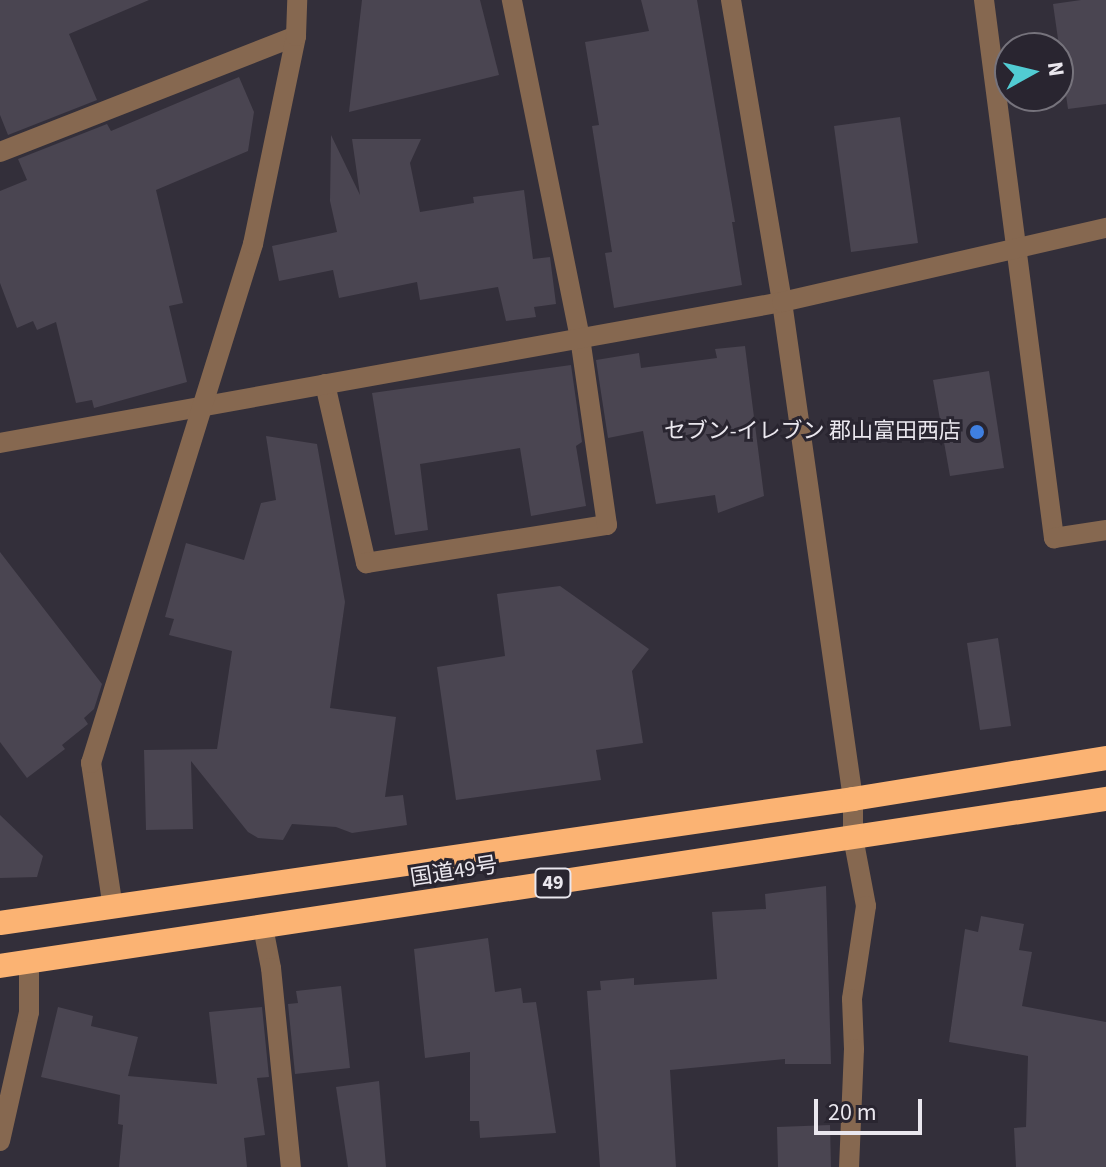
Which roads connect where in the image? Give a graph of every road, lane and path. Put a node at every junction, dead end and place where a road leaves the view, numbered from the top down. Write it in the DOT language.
graph roads {
  1 [pos="297,0"];
  2 [pos="512,0"];
  3 [pos="731,0"];
  4 [pos="984,0"];
  5 [pos="296,36"];
  6 [pos="0,152"];
  7 [pos="1106,228"];
  8 [pos="1016,250"];
  9 [pos="782,302"];
  10 [pos="580,338"];
  11 [pos="325,384"];
  12 [pos="203,406"];
  13 [pos="0,443"];
  14 [pos="1106,530"];
  15 [pos="1106,758"];
  16 [pos="853,799"];
  17 [pos="1106,799"];
  18 [pos="853,837"];
  19 [pos="113,908"];
  20 [pos="0,923"];
  21 [pos="263,927"];
  22 [pos="29,962"];
  23 [pos="0,966"];
  24 [pos="0,1141"];
  25 [pos="291,1167"];
  26 [pos="849,1167"];
  1 -- 5 [label="street"];
  2 -- 10 [label="street"];
  3 -- 9 [label="street"];
  4 -- 8 [label="street"];
  5 -- 6 [label="street"];
  5 -- 12 [label="street"];
  7 -- 8 [label="street"];
  8 -- 9 [label="street"];
  8 -- 14 [label="street"];
  9 -- 10 [label="street"];
  9 -- 16 [label="street"];
  10 -- 11 [label="street"];
  10 -- 11 [label="street"];
  11 -- 12 [label="street"];
  12 -- 13 [label="street"];
  12 -- 19 [label="street"];
  15 -- 16 [label="highway, 国道49号 / 49"];
  16 -- 18 [label="street"];
  16 -- 19 [label="highway, 国道49号 / 49"];
  17 -- 18 [label="highway, 国道49号 / 49"];
  18 -- 21 [label="highway, 国道49号 / 49"];
  18 -- 26 [label="street"];
  19 -- 20 [label="highway, 国道49号 / 49"];
  21 -- 22 [label="highway, 国道49号 / 49"];
  21 -- 25 [label="street"];
  22 -- 23 [label="highway, 国道49号 / 49"];
  22 -- 24 [label="street"];
}
